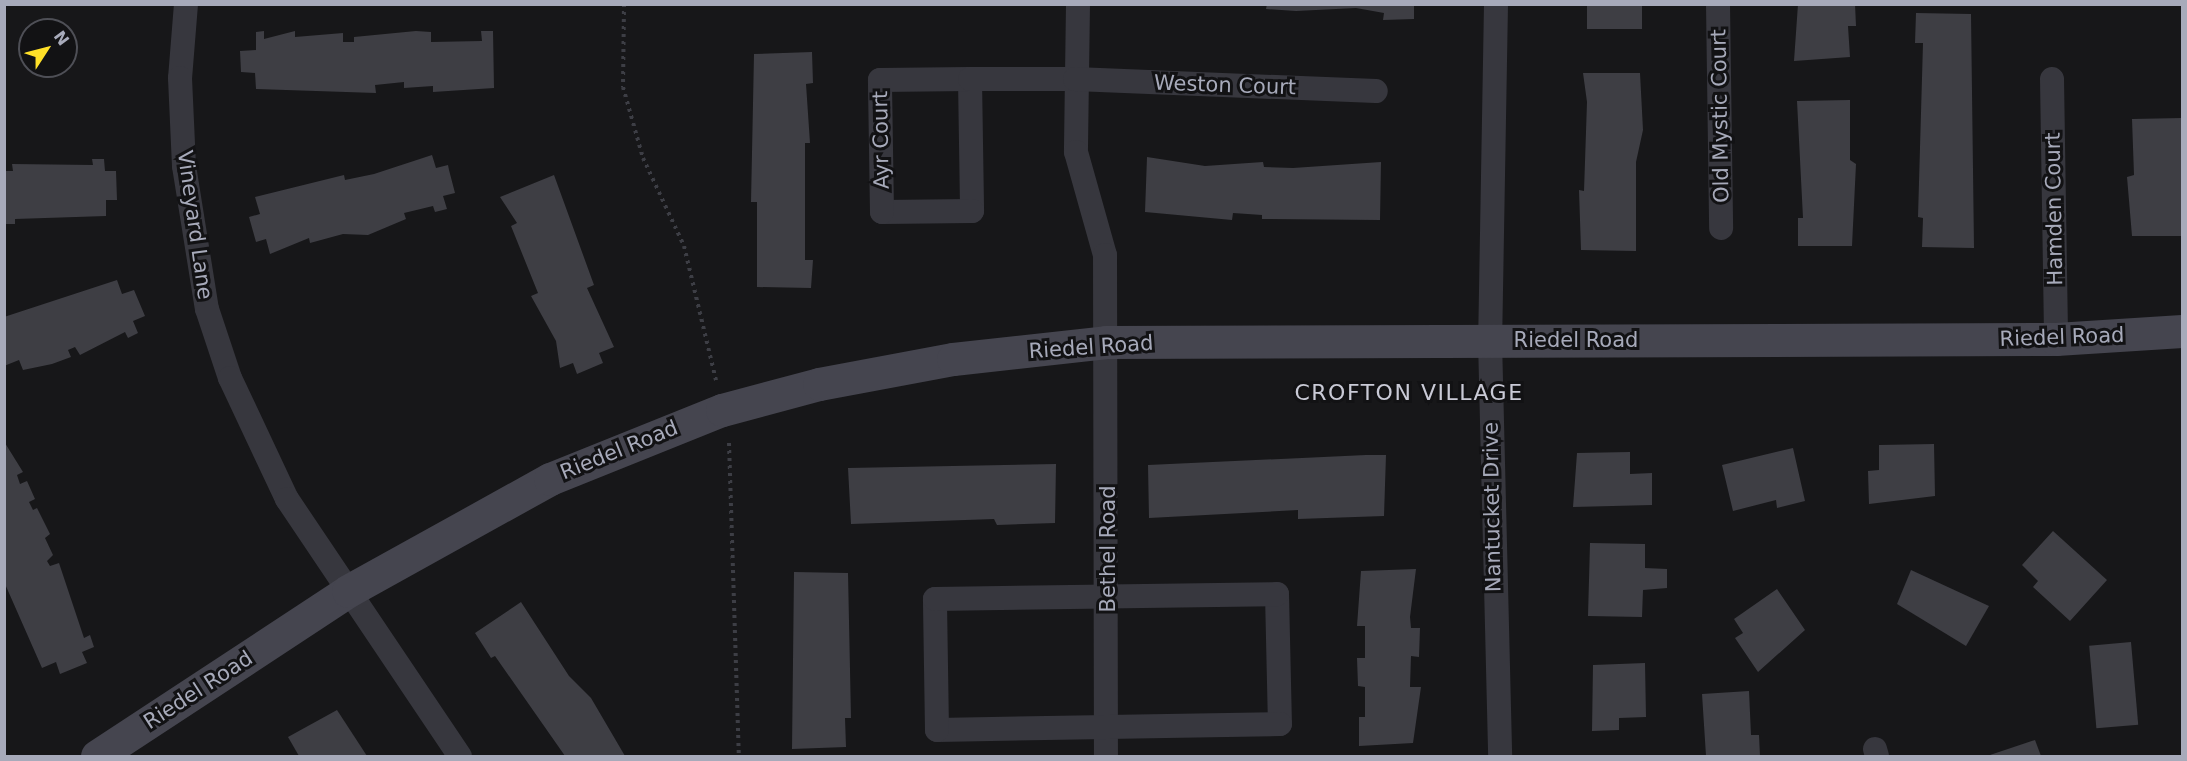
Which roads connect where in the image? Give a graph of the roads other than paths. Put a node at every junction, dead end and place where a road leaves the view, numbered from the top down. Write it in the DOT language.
graph roads {
  1 [pos="186,4"];
  2 [pos="1078,4"];
  3 [pos="1496,4"];
  4 [pos="1718,4"];
  5 [pos="970,79"];
  6 [pos="1075,79"];
  7 [pos="2052,79"];
  8 [pos="1376,92"];
  9 [pos="1721,228"];
  10 [pos="2182,331"];
  11 [pos="2056,339"];
  12 [pos="1490,340"];
  13 [pos="1106,342"];
  14 [pos="348,591"];
  15 [pos="1108,597"];
  16 [pos="1107,727"];
  17 [pos="97,756"];
  18 [pos="460,756"];
  19 [pos="1106,756"];
  20 [pos="1500,756"];
  1 -- 14 [label="street, Vineyard Lane"];
  2 -- 6 [label="street, Bethel Road"];
  3 -- 12 [label="street, Nantucket Drive"];
  4 -- 9 [label="street, Old Mystic Court"];
  5 -- 5 [label="street, Ayr Court"];
  5 -- 6 [label="street, Ayr Court"];
  6 -- 8 [label="street, Weston Court"];
  6 -- 13 [label="street, Bethel Road"];
  7 -- 11 [label="street, Hamden Court"];
  10 -- 11 [label="street, Riedel Road"];
  11 -- 12 [label="street, Riedel Road"];
  12 -- 13 [label="street, Riedel Road"];
  12 -- 20 [label="street, Nantucket Drive"];
  13 -- 14 [label="street, Riedel Road"];
  13 -- 15 [label="street, Bethel Road"];
  14 -- 17 [label="street, Riedel Road"];
  14 -- 18 [label="street, Vineyard Lane"];
  15 -- 16 [label="street, Bethel Road"];
  15 -- 16 [label="street"];
  15 -- 16 [label="street"];
  16 -- 19 [label="street, Bethel Road"];
}
